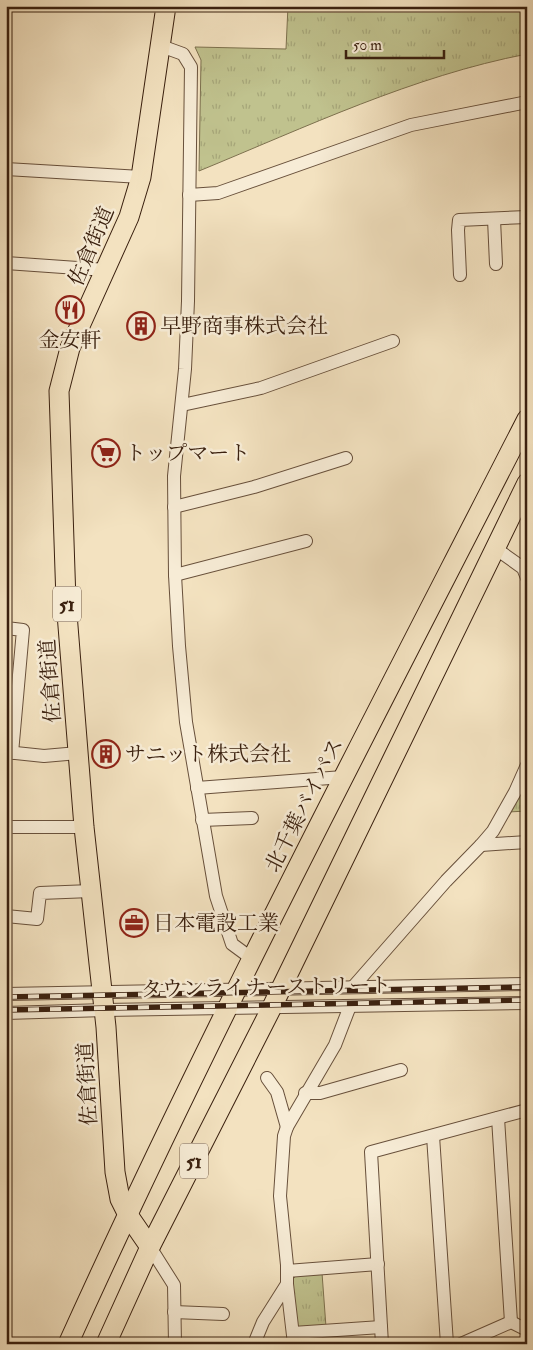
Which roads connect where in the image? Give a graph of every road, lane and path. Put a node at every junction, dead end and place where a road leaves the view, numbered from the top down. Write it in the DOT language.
graph roads {
  1 [pos="166,6"];
  2 [pos="161,46"];
  3 [pos="527,102"];
  4 [pos="6,168"];
  5 [pos="141,177"];
  6 [pos="189,195"];
  7 [pos="527,217"];
  8 [pos="494,219"];
  9 [pos="6,263"];
  10 [pos="496,264"];
  11 [pos="106,270"];
  12 [pos="460,275"];
  13 [pos="393,341"];
  14 [pos="182,405"];
  15 [pos="527,420"];
  16 [pos="346,458"];
  17 [pos="527,483"];
  18 [pos="174,507"];
  19 [pos="306,542"];
  20 [pos="495,548"];
  21 [pos="175,575"];
  22 [pos="527,578"];
  23 [pos="6,628"];
  24 [pos="9,752"];
  25 [pos="78,753"];
  26 [pos="527,765"];
  27 [pos="343,778"];
  28 [pos="197,788"];
  29 [pos="252,818"];
  30 [pos="202,820"];
  31 [pos="6,827"];
  32 [pos="84,827"];
  33 [pos="527,842"];
  34 [pos="482,845"];
  35 [pos="92,891"];
  36 [pos="6,916"];
  37 [pos="251,958"];
  38 [pos="527,984"];
  39 [pos="353,987"];
  40 [pos="281,989"];
  41 [pos="236,990"];
  42 [pos="6,994"];
  43 [pos="104,1001"];
  44 [pos="527,1003"];
  45 [pos="350,1006"];
  46 [pos="272,1007"];
  47 [pos="227,1008"];
  48 [pos="6,1013"];
  49 [pos="401,1070"];
  50 [pos="267,1078"];
  51 [pos="305,1094"];
  52 [pos="527,1110"];
  53 [pos="498,1118"];
  54 [pos="287,1127"];
  55 [pos="434,1136"];
  56 [pos="128,1215"];
  57 [pos="150,1246"];
  58 [pos="378,1264"];
  59 [pos="287,1271"];
  60 [pos="287,1284"];
  61 [pos="174,1312"];
  62 [pos="223,1314"];
  63 [pos="511,1322"];
  64 [pos="381,1327"];
  65 [pos="527,1330"];
  66 [pos="294,1338"];
  67 [pos="106,1340"];
  68 [pos="68,1344"];
  69 [pos="175,1344"];
  70 [pos="254,1344"];
  71 [pos="382,1344"];
  72 [pos="447,1344"];
  73 [pos="461,1344"];
  1 -- 2 [label="highway, 佐倉街道 / 51"];
  2 -- 5 [label="highway, 佐倉街道 / 51"];
  2 -- 6 [label="street"];
  3 -- 6 [label="street"];
  4 -- 5 [label="street"];
  5 -- 11 [label="highway, 佐倉街道 / 51"];
  6 -- 14 [label="street"];
  7 -- 8 [label="street"];
  8 -- 10 [label="street"];
  8 -- 12 [label="street"];
  9 -- 11 [label="street"];
  11 -- 25 [label="highway, 佐倉街道 / 51"];
  13 -- 14 [label="street"];
  14 -- 18 [label="street"];
  15 -- 27 [label="highway, 北千葉バイパス / 51"];
  16 -- 18 [label="street"];
  17 -- 20 [label="highway, 51"];
  18 -- 21 [label="street"];
  19 -- 21 [label="street"];
  20 -- 22 [label="street"];
  20 -- 40 [label="highway, 51"];
  21 -- 28 [label="street"];
  23 -- 24 [label="street"];
  24 -- 25 [label="street"];
  25 -- 32 [label="highway, 佐倉街道 / 51"];
  26 -- 34 [label="street"];
  27 -- 28 [label="street"];
  27 -- 37 [label="highway, 北千葉バイパス / 51"];
  28 -- 30 [label="street"];
  29 -- 30 [label="street"];
  30 -- 37 [label="street"];
  31 -- 32 [label="street"];
  32 -- 35 [label="highway, 佐倉街道 / 51"];
  33 -- 34 [label="street"];
  34 -- 39 [label="street"];
  35 -- 36 [label="street"];
  35 -- 43 [label="highway, 佐倉街道 / 51"];
  37 -- 41 [label="highway, 北千葉バイパス / 51"];
  38 -- 39 [label="street, タウンライナーストリート"];
  39 -- 40 [label="street, タウンライナーストリート"];
  40 -- 41 [label="street, タウンライナーストリート"];
  40 -- 46 [label="highway, 51"];
  41 -- 43 [label="street, タウンライナーストリート"];
  41 -- 47 [label="highway, 北千葉バイパス / 51"];
  42 -- 43 [label="street, タウンライナーストリート"];
  43 -- 47 [label="street, タウンライナーストリート"];
  43 -- 48 [label="street, タウンライナーストリート"];
  43 -- 56 [label="highway, 佐倉街道 / 51"];
  44 -- 45 [label="street, タウンライナーストリート"];
  45 -- 46 [label="street, タウンライナーストリート"];
  45 -- 51 [label="street"];
  46 -- 47 [label="street, タウンライナーストリート"];
  46 -- 57 [label="highway, 51"];
  47 -- 56 [label="highway, 北千葉バイパス / 51"];
  49 -- 51 [label="street"];
  50 -- 54 [label="street"];
  51 -- 54 [label="street"];
  52 -- 53 [label="street"];
  53 -- 55 [label="street"];
  53 -- 63 [label="street"];
  54 -- 59 [label="street"];
  55 -- 58 [label="street"];
  55 -- 72 [label="street"];
  56 -- 57 [label="highway, 佐倉街道 / 51"];
  56 -- 68 [label="highway, 51"];
  57 -- 61 [label="street"];
  57 -- 67 [label="highway, 51"];
  58 -- 59 [label="street"];
  58 -- 64 [label="street"];
  59 -- 60 [label="street"];
  60 -- 66 [label="street"];
  60 -- 70 [label="street"];
  61 -- 62 [label="street"];
  61 -- 69 [label="street"];
  63 -- 65 [label="street"];
  63 -- 73 [label="street"];
  64 -- 66 [label="street"];
  64 -- 71 [label="street"];
}
